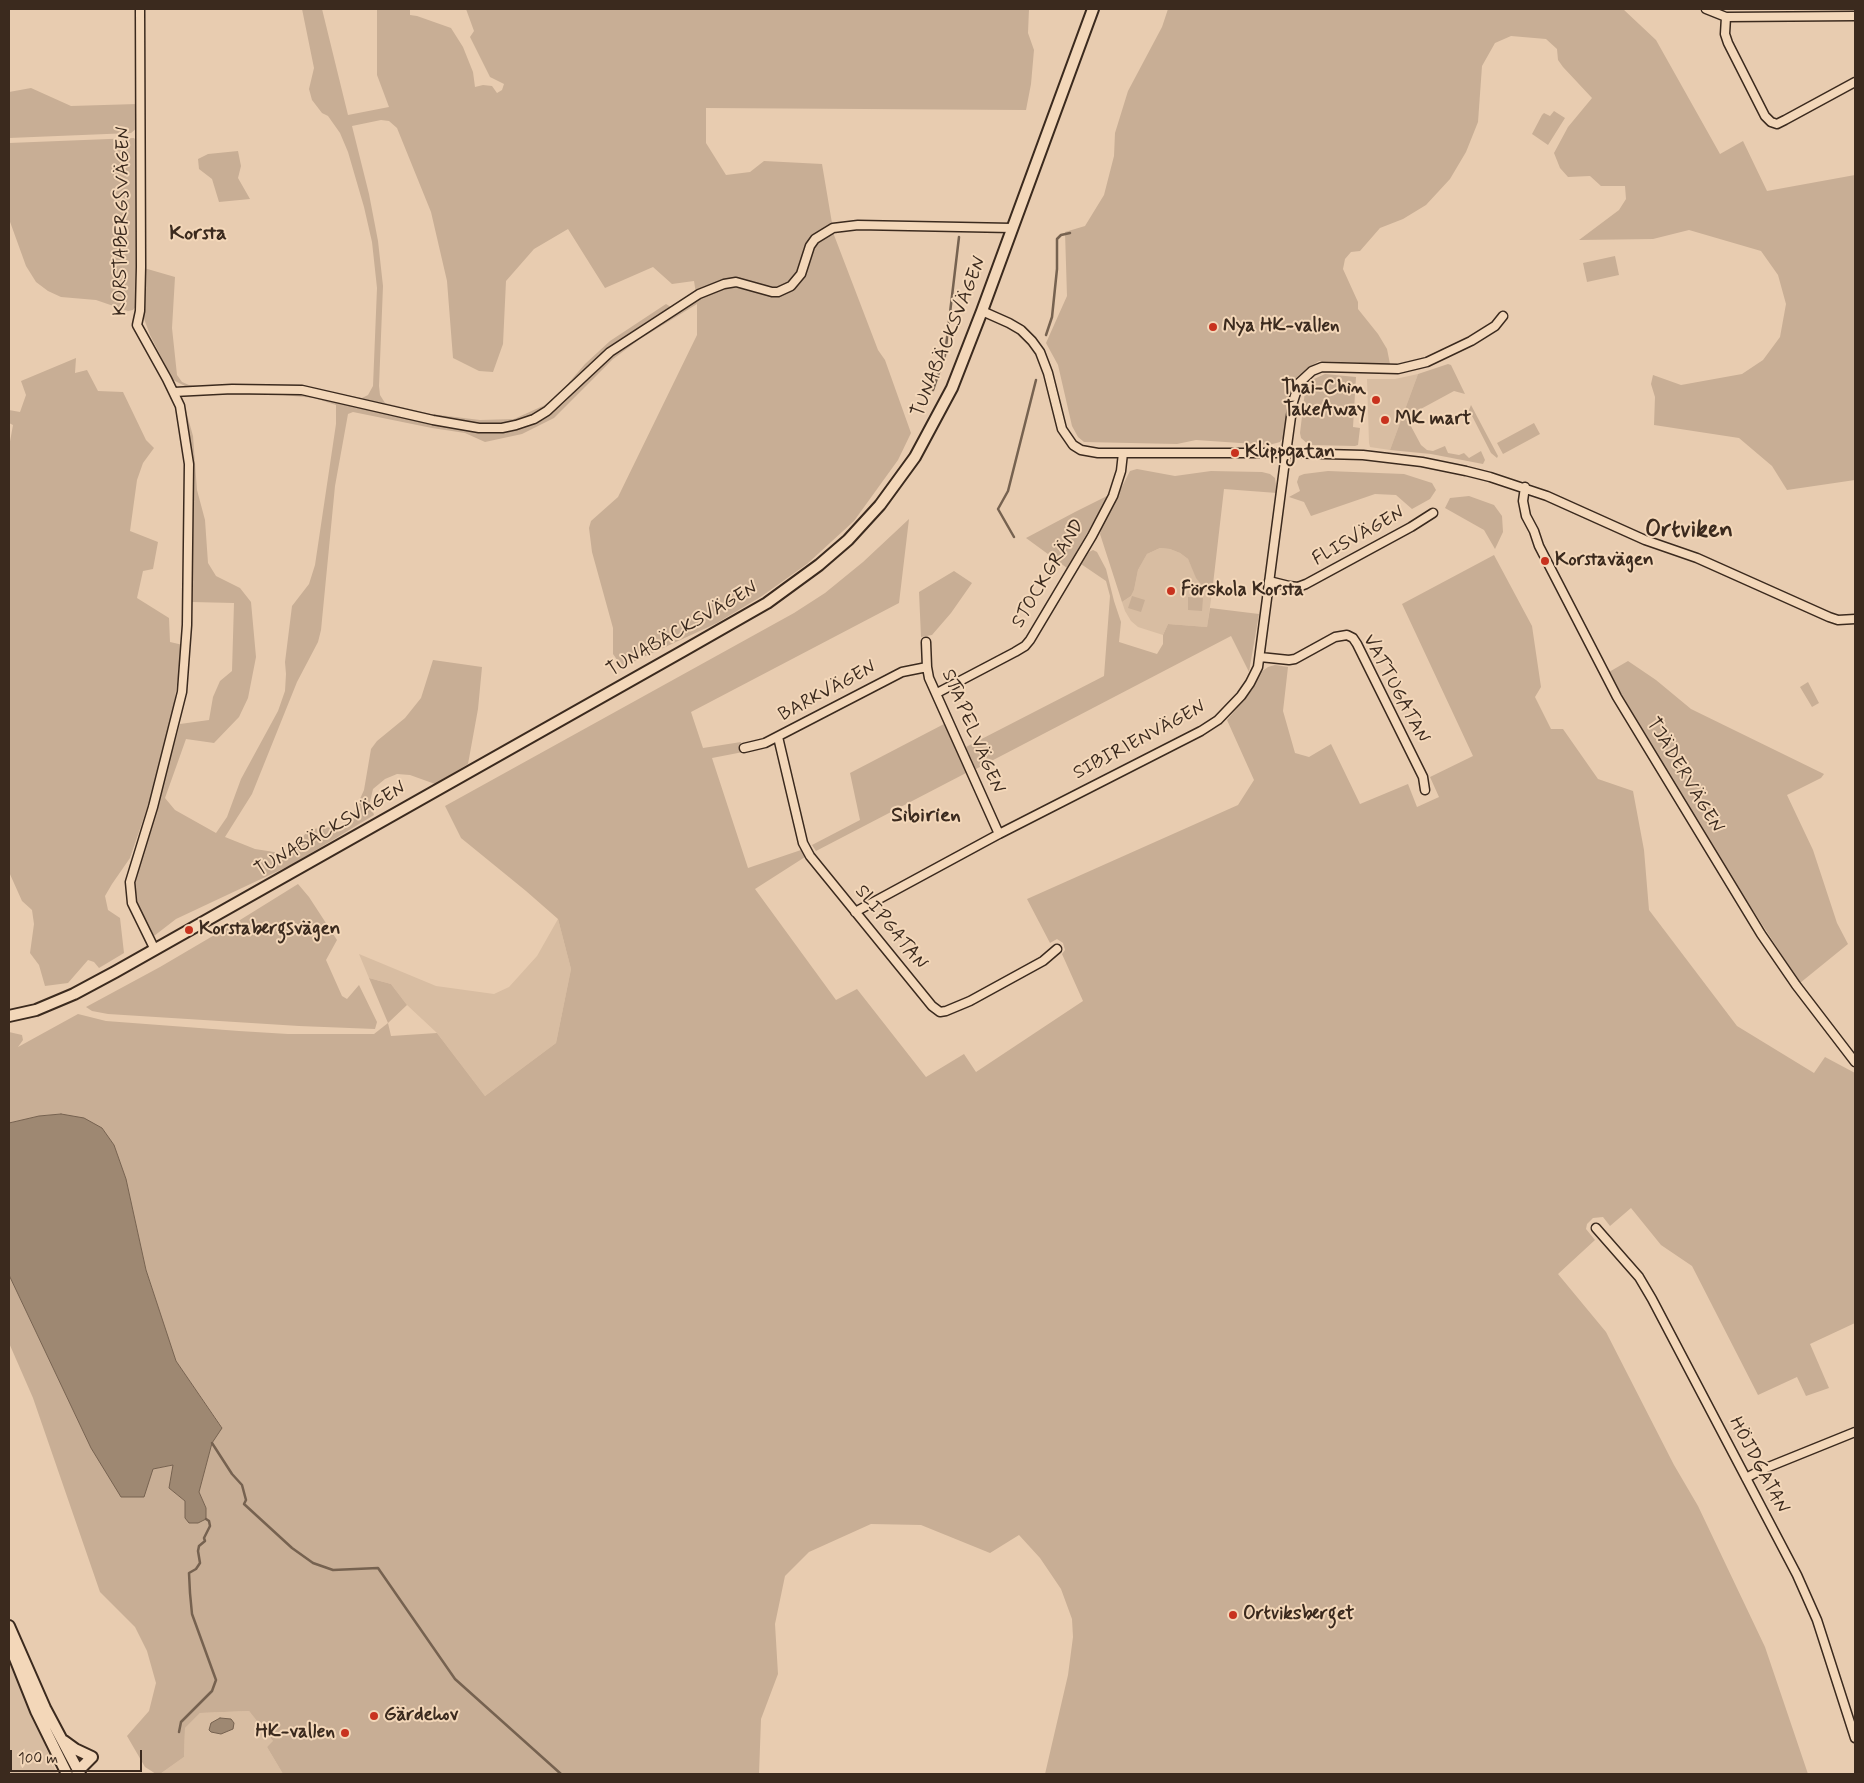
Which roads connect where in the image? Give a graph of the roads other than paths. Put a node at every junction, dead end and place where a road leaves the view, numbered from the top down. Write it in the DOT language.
graph roads {
  1 [pos="140,9"];
  2 [pos="1093,9"];
  3 [pos="1706,9"];
  4 [pos="1805,12"];
  5 [pos="1855,16"];
  6 [pos="1726,17"];
  7 [pos="1855,82"];
  8 [pos="1012,228"];
  9 [pos="982,311"];
  10 [pos="1503,316"];
  11 [pos="174,392"];
  12 [pos="1123,453"];
  13 [pos="1286,453"];
  14 [pos="1525,487"];
  15 [pos="1433,513"];
  16 [pos="1270,581"];
  17 [pos="1855,619"];
  18 [pos="926,642"];
  19 [pos="1260,657"];
  20 [pos="927,667"];
  21 [pos="937,693"];
  22 [pos="778,737"];
  23 [pos="744,748"];
  24 [pos="1425,790"];
  25 [pos="999,834"];
  26 [pos="855,912"];
  27 [pos="1057,949"];
  28 [pos="155,950"];
  29 [pos="9,1016"];
  30 [pos="1855,1062"];
  31 [pos="1596,1228"];
  32 [pos="1855,1432"];
  33 [pos="1746,1478"];
  34 [pos="9,1626"];
  35 [pos="9,1630"];
  36 [pos="61,1738"];
  37 [pos="1855,1738"];
  38 [pos="78,1773"];
  39 [pos="67,1774"];
  1 -- 11 [label="street, KORSTABERGSVÄGEN"];
  2 -- 8 [label="street, TUNABÄCKSVÄGEN"];
  3 -- 6 [label="street"];
  4 -- 5 [label="street"];
  4 -- 6 [label="street"];
  6 -- 7 [label="street"];
  8 -- 9 [label="street, TUNABÄCKSVÄGEN"];
  8 -- 11 [label="street"];
  9 -- 12 [label="street"];
  9 -- 28 [label="street, TUNABÄCKSVÄGEN"];
  10 -- 13 [label="street"];
  11 -- 28 [label="street, KORSTABERGSVÄGEN"];
  12 -- 13 [label="street"];
  12 -- 21 [label="street, STOCKGRÄND"];
  13 -- 14 [label="street"];
  13 -- 16 [label="street, SIBIRIENVÄGEN"];
  14 -- 17 [label="street"];
  14 -- 30 [label="street, TJÄDERVÄGEN"];
  15 -- 16 [label="street, FLISVÄGEN"];
  16 -- 19 [label="street, SIBIRIENVÄGEN"];
  18 -- 20 [label="street, STAPELVÄGEN"];
  19 -- 24 [label="street, VATTUGATAN"];
  19 -- 25 [label="street, SIBIRIENVÄGEN"];
  20 -- 21 [label="street, STAPELVÄGEN"];
  20 -- 22 [label="street, BARKVÄGEN"];
  21 -- 25 [label="street, STAPELVÄGEN"];
  22 -- 23 [label="street, BARKVÄGEN"];
  22 -- 26 [label="street, SLIPGATAN"];
  25 -- 26 [label="street, SIBIRIENVÄGEN"];
  26 -- 27 [label="street, SLIPGATAN"];
  28 -- 29 [label="street, TUNABÄCKSVÄGEN"];
  31 -- 33 [label="street, HÖJDGATAN"];
  32 -- 33 [label="street"];
  33 -- 37 [label="street, HÖJDGATAN"];
  34 -- 36 [label="street"];
  35 -- 39 [label="street"];
  36 -- 38 [label="street"];
  36 -- 38 [label="street"];
}
